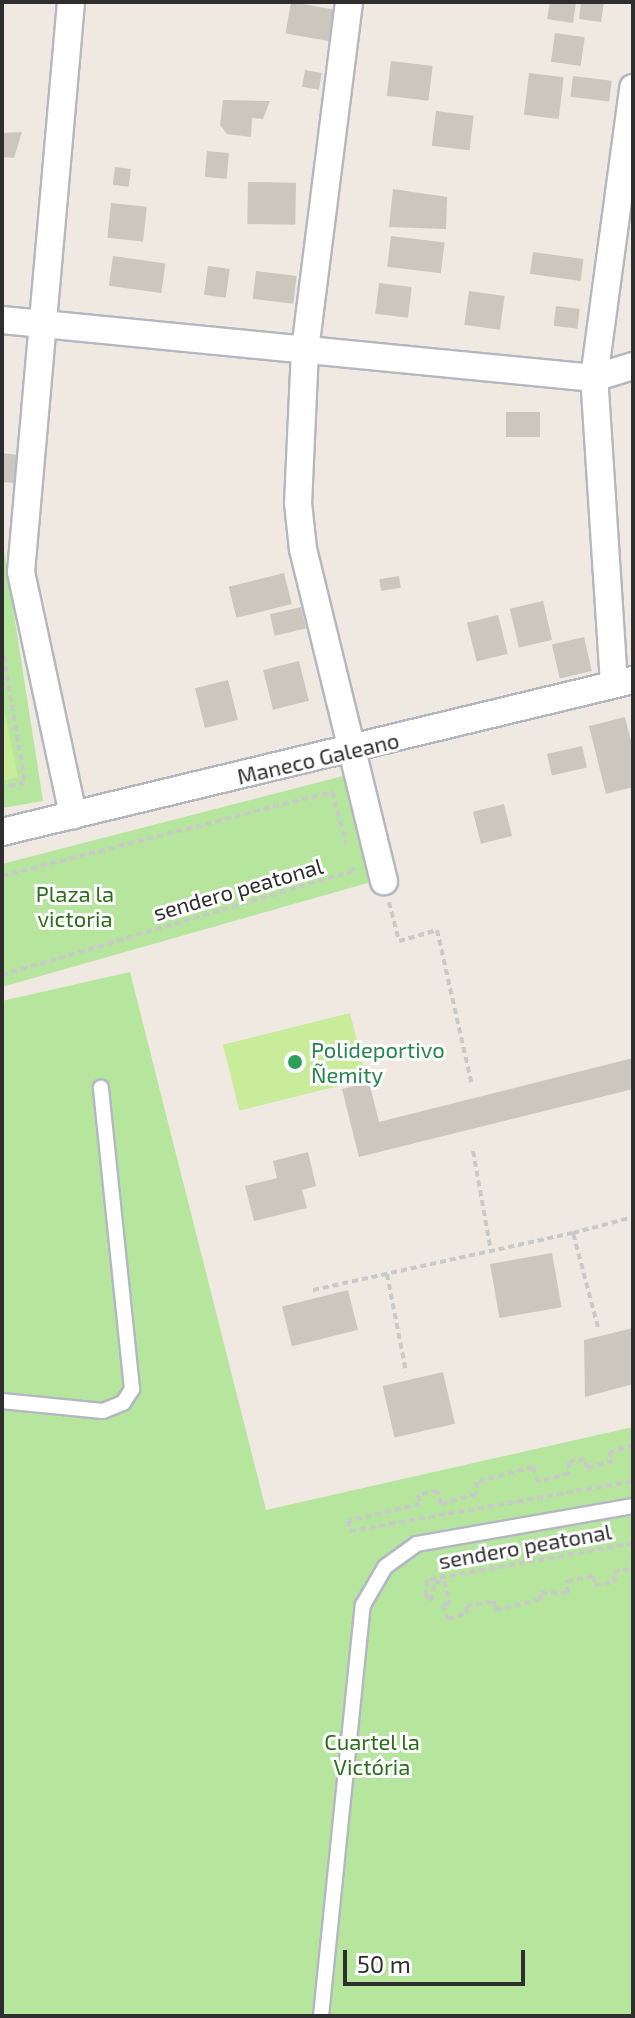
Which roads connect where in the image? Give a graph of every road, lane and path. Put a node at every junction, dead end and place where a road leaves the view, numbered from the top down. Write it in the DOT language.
graph roads {
  1 [pos="71,2"];
  2 [pos="349,2"];
  3 [pos="633,88"];
  4 [pos="2,320"];
  5 [pos="40,323"];
  6 [pos="305,350"];
  7 [pos="633,366"];
  8 [pos="594,378"];
  9 [pos="2,646"];
  10 [pos="623,682"];
  11 [pos="349,752"];
  12 [pos="2,787"];
  13 [pos="73,815"];
  14 [pos="2,832"];
  15 [pos="2,876"];
  16 [pos="384,881"];
  17 [pos="2,975"];
  18 [pos="472,1085"];
  19 [pos="101,1088"];
  20 [pos="473,1151"];
  21 [pos="633,1217"];
  22 [pos="573,1233"];
  23 [pos="491,1251"];
  24 [pos="387,1274"];
  25 [pos="313,1290"];
  26 [pos="598,1327"];
  27 [pos="406,1372"];
  28 [pos="2,1401"];
  29 [pos="633,1445"];
  30 [pos="633,1481"];
  31 [pos="633,1506"];
  32 [pos="633,1543"];
  33 [pos="633,1568"];
  34 [pos="321,2016"];
  1 -- 5 [label="street"];
  2 -- 6 [label="street"];
  3 -- 8 [label="street"];
  4 -- 5 [label="street"];
  5 -- 6 [label="street"];
  5 -- 13 [label="street"];
  6 -- 8 [label="street"];
  6 -- 11 [label="street"];
  7 -- 8 [label="street"];
  8 -- 10 [label="street"];
  9 -- 12 [label="path"];
  10 -- 11 [label="street, Maneco Galeano"];
  11 -- 13 [label="street, Maneco Galeano"];
  11 -- 16 [label="street"];
  13 -- 14 [label="street, Maneco Galeano"];
  15 -- 17 [label="path, sendero peatonal"];
  16 -- 18 [label="path"];
  19 -- 28 [label="lane"];
  20 -- 23 [label="path"];
  21 -- 22 [label="path"];
  22 -- 23 [label="path"];
  22 -- 26 [label="path"];
  23 -- 24 [label="path"];
  24 -- 25 [label="path"];
  24 -- 27 [label="path"];
  29 -- 30 [label="path"];
  31 -- 34 [label="lane"];
  32 -- 33 [label="path, sendero peatonal"];
}
